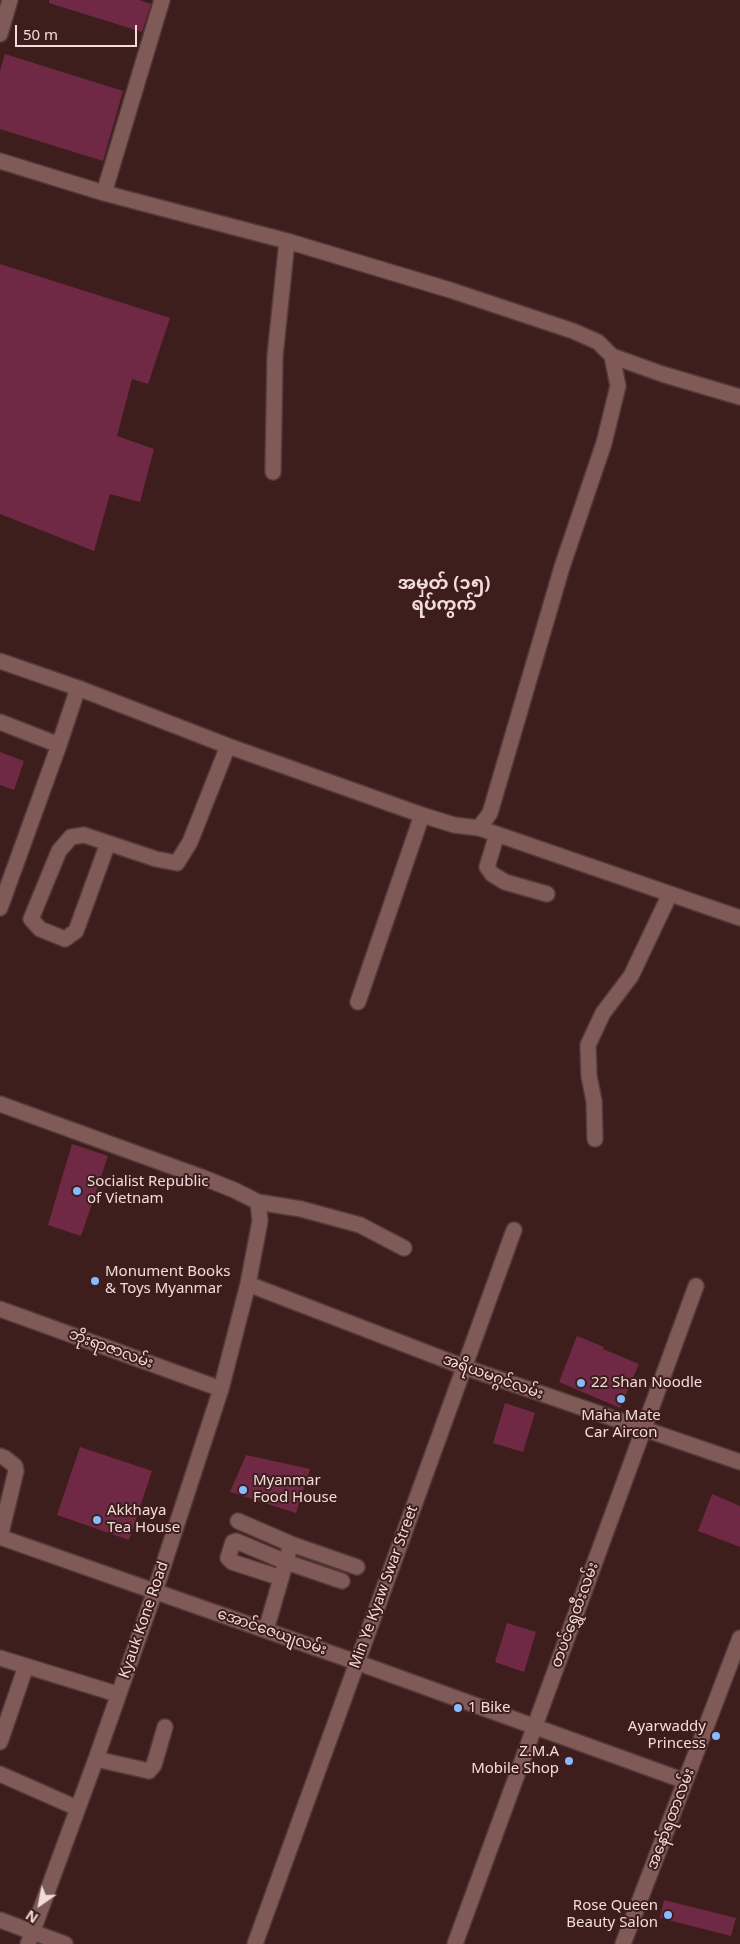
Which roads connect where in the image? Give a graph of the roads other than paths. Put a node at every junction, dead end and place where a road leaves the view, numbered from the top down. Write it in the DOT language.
graph roads {
  1 [pos="10,0"];
  2 [pos="162,0"];
  3 [pos="0,34"];
  4 [pos="0,161"];
  5 [pos="104,193"];
  6 [pos="287,241"];
  7 [pos="612,356"];
  8 [pos="740,397"];
  9 [pos="273,472"];
  10 [pos="0,662"];
  11 [pos="78,688"];
  12 [pos="0,722"];
  13 [pos="59,745"];
  14 [pos="228,746"];
  15 [pos="422,815"];
  16 [pos="479,828"];
  17 [pos="497,834"];
  18 [pos="108,843"];
  19 [pos="547,894"];
  20 [pos="670,894"];
  21 [pos="0,908"];
  22 [pos="740,918"];
  23 [pos="358,1002"];
  24 [pos="0,1104"];
  25 [pos="595,1139"];
  26 [pos="258,1202"];
  27 [pos="514,1230"];
  28 [pos="404,1248"];
  29 [pos="248,1284"];
  30 [pos="696,1286"];
  31 [pos="0,1309"];
  32 [pos="464,1367"];
  33 [pos="221,1389"];
  34 [pos="642,1430"];
  35 [pos="0,1456"];
  36 [pos="740,1462"];
  37 [pos="238,1521"];
  38 [pos="0,1537"];
  39 [pos="291,1544"];
  40 [pos="286,1562"];
  41 [pos="357,1567"];
  42 [pos="281,1578"];
  43 [pos="342,1581"];
  44 [pos="154,1591"];
  45 [pos="266,1630"];
  46 [pos="740,1638"];
  47 [pos="0,1658"];
  48 [pos="356,1662"];
  49 [pos="26,1666"];
  50 [pos="118,1694"];
  51 [pos="535,1726"];
  52 [pos="165,1727"];
  53 [pos="0,1742"];
  54 [pos="96,1758"];
  55 [pos="0,1774"];
  56 [pos="685,1781"];
  57 [pos="77,1808"];
  58 [pos="0,1920"];
  59 [pos="30,1938"];
  60 [pos="65,1944"];
  61 [pos="255,1944"];
  62 [pos="455,1944"];
  63 [pos="623,1944"];
  1 -- 3 [label="street"];
  2 -- 5 [label="street"];
  4 -- 5 [label="street"];
  5 -- 6 [label="street"];
  6 -- 7 [label="street"];
  6 -- 9 [label="street"];
  7 -- 8 [label="street"];
  7 -- 16 [label="street"];
  10 -- 11 [label="street"];
  11 -- 13 [label="street"];
  11 -- 14 [label="street"];
  12 -- 13 [label="street"];
  13 -- 21 [label="street"];
  14 -- 15 [label="street"];
  14 -- 18 [label="street"];
  15 -- 16 [label="street"];
  15 -- 23 [label="street"];
  16 -- 17 [label="street"];
  17 -- 19 [label="street"];
  17 -- 20 [label="street"];
  18 -- 18 [label="street"];
  20 -- 22 [label="street"];
  20 -- 25 [label="street"];
  24 -- 26 [label="street"];
  26 -- 28 [label="street"];
  26 -- 29 [label="street, Kyauk Kone Road"];
  27 -- 32 [label="street, Min Ye Kyaw Swar Street"];
  29 -- 32 [label="street, အရိယမဂ္ဂင်လမ်း"];
  29 -- 33 [label="street, Kyauk Kone Road"];
  30 -- 34 [label="street, တပင်ရွှေထီးလမ်း"];
  31 -- 33 [label="street, ဘိုးရာဇာလမ်း"];
  32 -- 34 [label="street, အရိယမဂ္ဂင်လမ်း"];
  32 -- 48 [label="street, Min Ye Kyaw Swar Street"];
  33 -- 44 [label="street, Kyauk Kone Road"];
  34 -- 36 [label="street, အရိယမဂ္ဂင်လမ်း"];
  34 -- 51 [label="street, တပင်ရွှေထီးလမ်း"];
  35 -- 38 [label="street"];
  37 -- 39 [label="street"];
  38 -- 44 [label="street, အောင်ဇေယျလမ်း"];
  39 -- 40 [label="street"];
  39 -- 41 [label="street"];
  40 -- 42 [label="street"];
  40 -- 42 [label="street"];
  40 -- 43 [label="street"];
  42 -- 45 [label="street"];
  44 -- 45 [label="street, အောင်ဇေယျလမ်း"];
  44 -- 50 [label="street, Kyauk Kone Road"];
  45 -- 48 [label="street, အောင်ဇေယျလမ်း"];
  46 -- 56 [label="street, အနော်ရထာလမ်း"];
  47 -- 49 [label="street"];
  48 -- 51 [label="street, အောင်ဇေယျလမ်း"];
  48 -- 61 [label="street, Min Ye Kyaw Swar Street"];
  49 -- 50 [label="street"];
  49 -- 53 [label="street"];
  50 -- 54 [label="street, Kyauk Kone Road"];
  51 -- 56 [label="street, အောင်ဇေယျလမ်း"];
  51 -- 62 [label="street, တပင်ရွှေထီးလမ်း"];
  52 -- 54 [label="street"];
  54 -- 57 [label="street, Kyauk Kone Road"];
  55 -- 57 [label="street"];
  56 -- 63 [label="street, အနော်ရထာလမ်း"];
  57 -- 59 [label="street, Kyauk Kone Road"];
  58 -- 59 [label="street"];
  59 -- 60 [label="street"];
}
